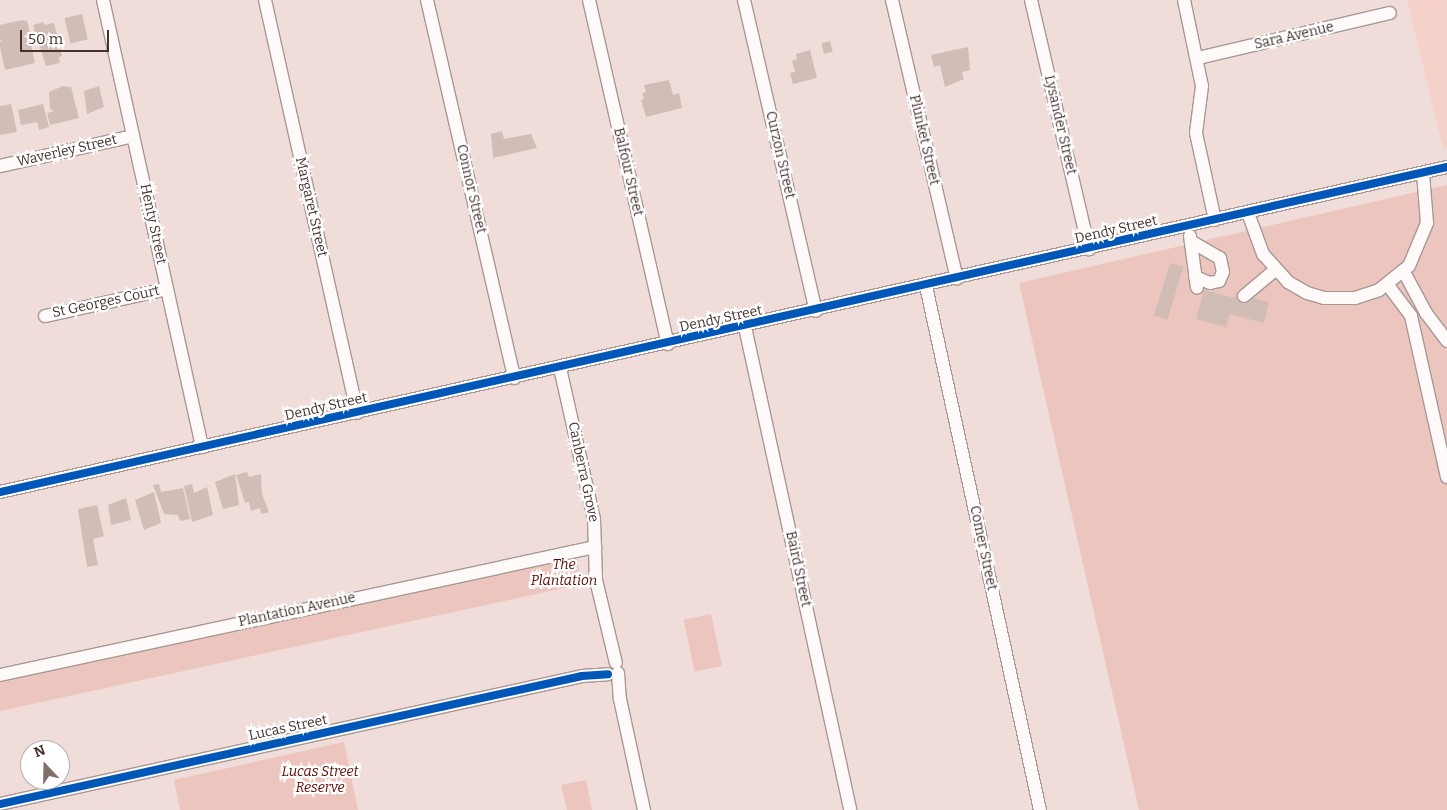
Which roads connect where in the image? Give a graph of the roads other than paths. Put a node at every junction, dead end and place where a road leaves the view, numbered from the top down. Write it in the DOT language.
graph roads {
  1 [pos="103,0"];
  2 [pos="265,0"];
  3 [pos="427,0"];
  4 [pos="588,0"];
  5 [pos="744,0"];
  6 [pos="892,0"];
  7 [pos="1031,0"];
  8 [pos="1184,0"];
  9 [pos="1390,13"];
  10 [pos="1198,58"];
  11 [pos="133,136"];
  12 [pos="0,166"];
  13 [pos="1447,167"];
  14 [pos="1423,173"];
  15 [pos="1248,213"];
  16 [pos="1215,220"];
  17 [pos="1188,226"];
  18 [pos="1192,242"];
  19 [pos="1089,249"];
  20 [pos="1275,270"];
  21 [pos="1404,272"];
  22 [pos="957,279"];
  23 [pos="1387,284"];
  24 [pos="926,286"];
  25 [pos="167,289"];
  26 [pos="1244,296"];
  27 [pos="1423,307"];
  28 [pos="816,311"];
  29 [pos="45,316"];
  30 [pos="1411,316"];
  31 [pos="745,327"];
  32 [pos="1447,341"];
  33 [pos="668,344"];
  34 [pos="560,368"];
  35 [pos="514,378"];
  36 [pos="357,413"];
  37 [pos="202,447"];
  38 [pos="1447,477"];
  39 [pos="0,492"];
  40 [pos="595,547"];
  41 [pos="611,669"];
  42 [pos="0,675"];
  43 [pos="0,804"];
  44 [pos="644,810"];
  45 [pos="850,810"];
  46 [pos="1040,810"];
  1 -- 11 [label="street, Henty Street"];
  2 -- 36 [label="street, Margaret Street"];
  3 -- 35 [label="street, Connor Street"];
  4 -- 33 [label="street, Balfour Street"];
  5 -- 28 [label="street, Curzon Street"];
  6 -- 22 [label="street, Plunket Street"];
  7 -- 19 [label="street, Lysander Street"];
  8 -- 10 [label="street"];
  9 -- 10 [label="street, Sara Avenue"];
  10 -- 16 [label="street"];
  11 -- 12 [label="street, Waverley Street"];
  11 -- 25 [label="street, Henty Street"];
  13 -- 14 [label="street, Dendy Street"];
  14 -- 15 [label="street, Dendy Street"];
  14 -- 21 [label="street"];
  15 -- 16 [label="street, Dendy Street"];
  15 -- 20 [label="street"];
  16 -- 17 [label="street, Dendy Street"];
  17 -- 18 [label="street"];
  17 -- 19 [label="street, Dendy Street"];
  18 -- 18 [label="street"];
  19 -- 22 [label="street, Dendy Street"];
  20 -- 23 [label="street"];
  20 -- 26 [label="street"];
  21 -- 23 [label="street"];
  21 -- 27 [label="street"];
  22 -- 24 [label="street, Dendy Street"];
  23 -- 30 [label="street"];
  24 -- 28 [label="street, Dendy Street"];
  24 -- 46 [label="street, Comer Street"];
  25 -- 29 [label="street, St Georges Court"];
  25 -- 37 [label="street, Henty Street"];
  27 -- 30 [label="street"];
  27 -- 32 [label="street"];
  28 -- 31 [label="street, Dendy Street"];
  30 -- 38 [label="street"];
  31 -- 33 [label="street, Dendy Street"];
  31 -- 45 [label="street, Baird Street"];
  33 -- 34 [label="street, Dendy Street"];
  34 -- 35 [label="street, Dendy Street"];
  34 -- 40 [label="street, Canberra Grove"];
  35 -- 36 [label="street, Dendy Street"];
  36 -- 37 [label="street, Dendy Street"];
  37 -- 39 [label="street, Dendy Street"];
  40 -- 41 [label="street, Canberra Grove"];
  40 -- 42 [label="street, Plantation Avenue"];
  41 -- 43 [label="street, Lucas Street"];
  41 -- 44 [label="street, Canberra Grove"];
}
